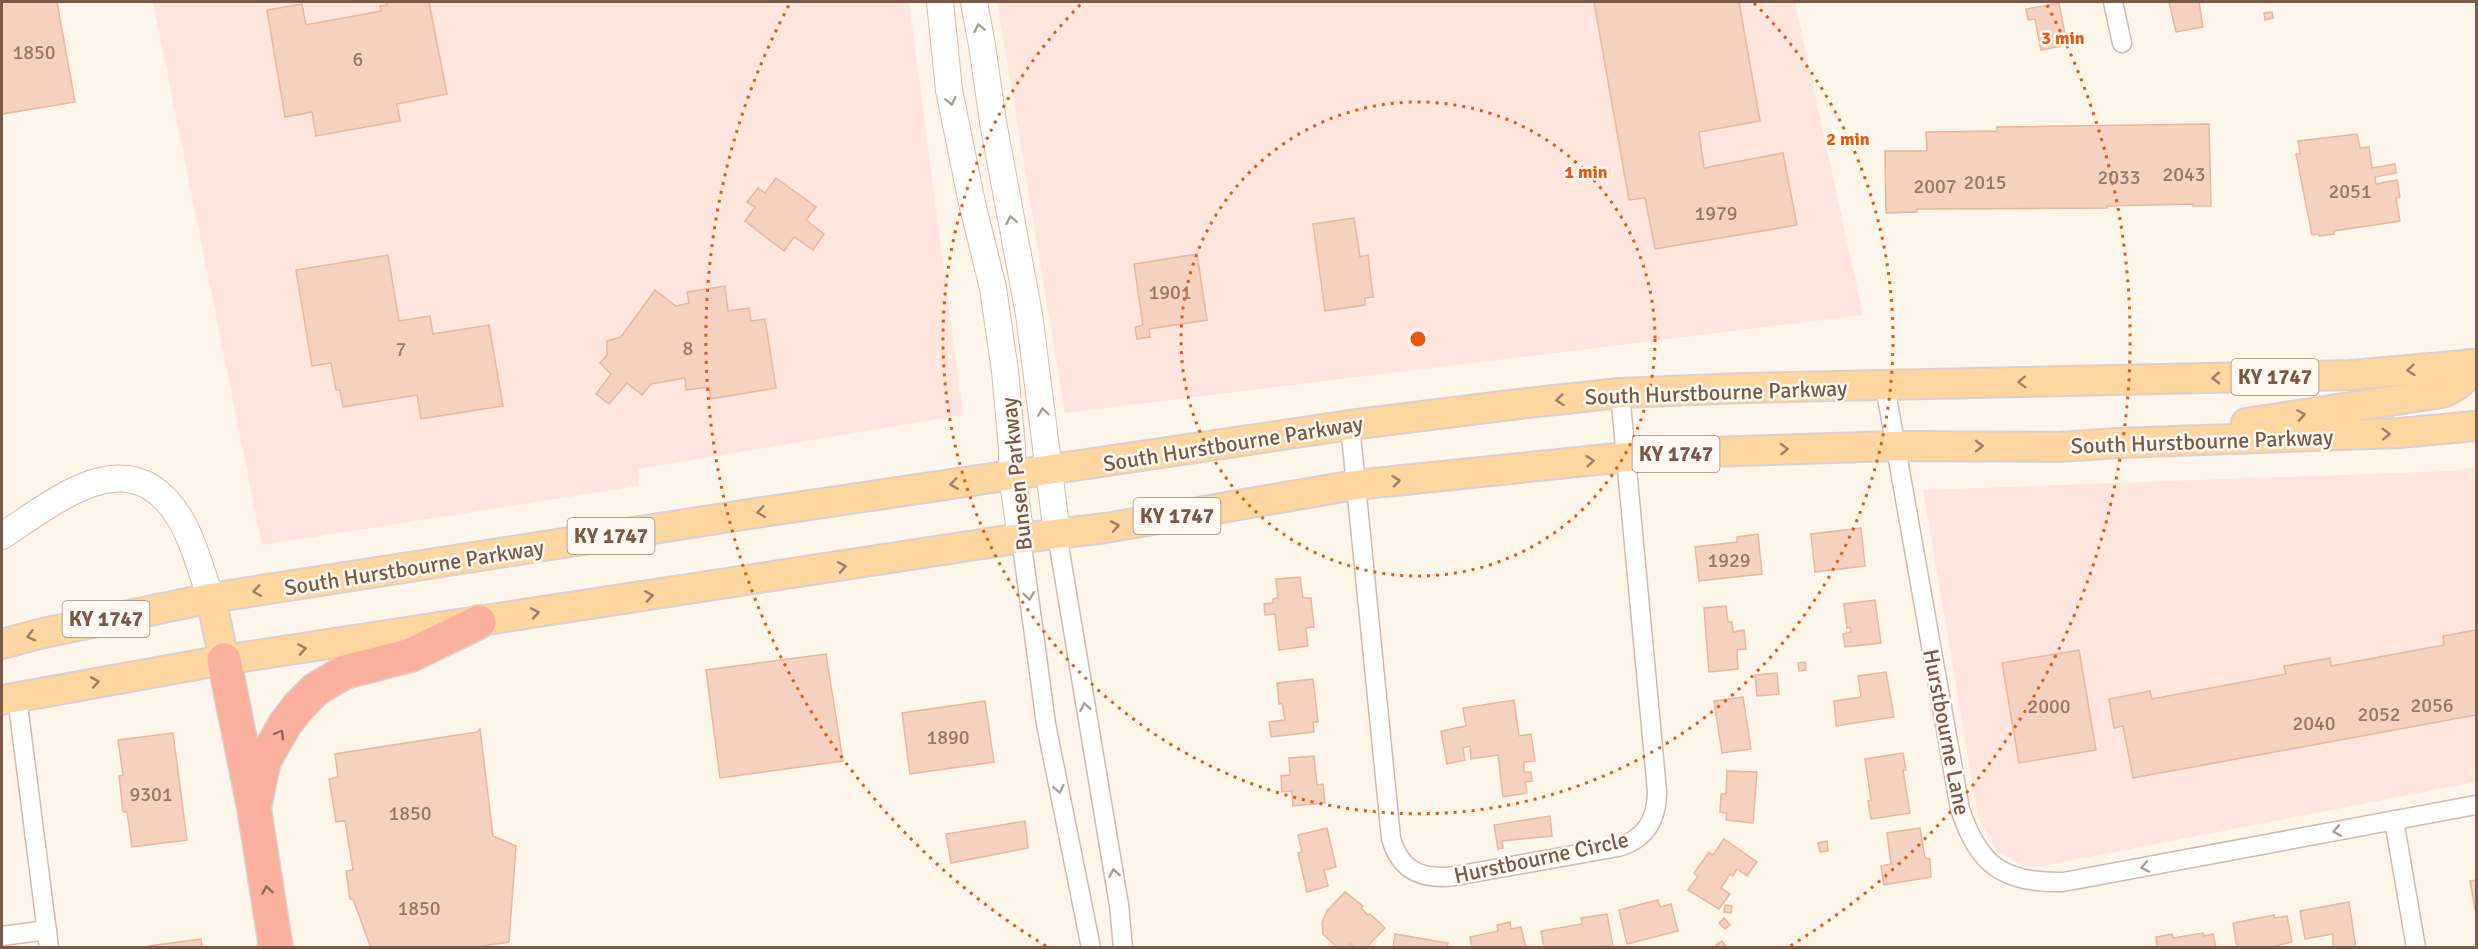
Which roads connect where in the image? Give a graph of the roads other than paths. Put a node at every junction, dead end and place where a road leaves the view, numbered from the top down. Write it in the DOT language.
graph roads {
  1 [pos="940,2"];
  2 [pos="974,2"];
  3 [pos="2113,2"];
  4 [pos="2122,43"];
  5 [pos="2473,364"];
  6 [pos="1885,386"];
  7 [pos="1620,393"];
  8 [pos="2476,418"];
  9 [pos="1350,425"];
  10 [pos="2476,426"];
  11 [pos="2118,443"];
  12 [pos="1894,446"];
  13 [pos="1626,457"];
  14 [pos="1050,470"];
  15 [pos="1012,475"];
  16 [pos="1356,485"];
  17 [pos="1057,534"];
  18 [pos="2,536"];
  19 [pos="1022,538"];
  20 [pos="211,598"];
  21 [pos="479,622"];
  22 [pos="2,644"];
  23 [pos="224,660"];
  24 [pos="9,698"];
  25 [pos="2476,805"];
  26 [pos="254,808"];
  27 [pos="2394,820"];
  28 [pos="2,936"];
  29 [pos="48,939"];
  30 [pos="276,948"];
  31 [pos="1091,948"];
  32 [pos="1123,948"];
  33 [pos="2416,948"];
  1 -- 15 [label="street, Bunsen Parkway, one-way"];
  14 -- 2 [label="street, Bunsen Parkway, one-way"];
  3 -- 4 [label="street"];
  5 -- 6 [label="main road, South Hurstbourne Parkway / KY 1747, one-way"];
  11 -- 5 [label="main road, one-way"];
  6 -- 7 [label="main road, South Hurstbourne Parkway / KY 1747"];
  6 -- 12 [label="street, Hurstbourne Lane"];
  7 -- 9 [label="main road, South Hurstbourne Parkway / KY 1747, one-way"];
  7 -- 13 [label="street, Hurstbourne Circle"];
  8 -- 10 [label="main road"];
  9 -- 14 [label="main road, South Hurstbourne Parkway / KY 1747"];
  9 -- 16 [label="street, Hurstbourne Circle"];
  11 -- 10 [label="main road, South Hurstbourne Parkway / KY 1747, one-way"];
  12 -- 11 [label="main road, South Hurstbourne Parkway / KY 1747, one-way"];
  13 -- 12 [label="main road, South Hurstbourne Parkway / KY 1747, one-way"];
  27 -- 12 [label="street, Hurstbourne Lane, one-way"];
  16 -- 13 [label="main road, South Hurstbourne Parkway / KY 1747, one-way"];
  13 -- 16 [label="street, Hurstbourne Circle"];
  14 -- 15 [label="main road, South Hurstbourne Parkway / KY 1747"];
  14 -- 17 [label="street, Bunsen Parkway"];
  15 -- 19 [label="street, Bunsen Parkway"];
  15 -- 20 [label="main road, South Hurstbourne Parkway / KY 1747, one-way"];
  17 -- 16 [label="main road, South Hurstbourne Parkway / KY 1747, one-way"];
  17 -- 19 [label="main road, South Hurstbourne Parkway / KY 1747"];
  32 -- 17 [label="street, Bunsen Parkway, one-way"];
  18 -- 20 [label="street"];
  21 -- 19 [label="main road, South Hurstbourne Parkway / KY 1747, one-way"];
  19 -- 31 [label="street, Bunsen Parkway, one-way"];
  20 -- 22 [label="main road, South Hurstbourne Parkway / KY 1747, one-way"];
  20 -- 23 [label="main road"];
  23 -- 21 [label="main road, South Hurstbourne Parkway / KY 1747, one-way"];
  26 -- 21 [label="highway, one-way"];
  24 -- 23 [label="main road, South Hurstbourne Parkway / KY 1747, one-way"];
  23 -- 26 [label="highway"];
  24 -- 29 [label="street"];
  25 -- 27 [label="street, Hurstbourne Lane"];
  30 -- 26 [label="highway, one-way"];
  27 -- 33 [label="street"];
  28 -- 29 [label="street"];
}
